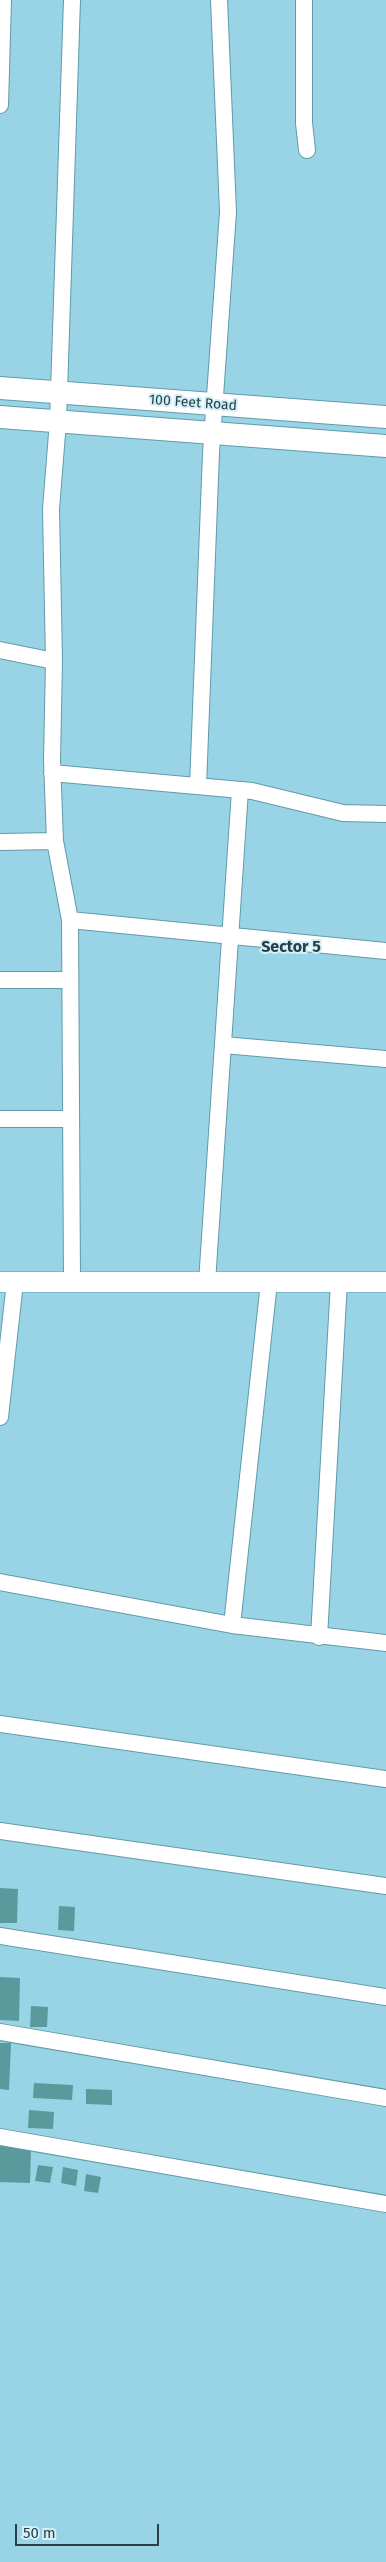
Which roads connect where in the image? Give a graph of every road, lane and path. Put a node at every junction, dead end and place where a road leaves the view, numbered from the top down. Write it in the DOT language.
graph roads {
  1 [pos="3,0"];
  2 [pos="72,0"];
  3 [pos="219,0"];
  4 [pos="304,0"];
  5 [pos="0,105"];
  6 [pos="307,150"];
  7 [pos="0,388"];
  8 [pos="59,392"];
  9 [pos="214,404"];
  10 [pos="0,417"];
  11 [pos="386,417"];
  12 [pos="58,421"];
  13 [pos="212,433"];
  14 [pos="386,446"];
  15 [pos="0,650"];
  16 [pos="54,661"];
  17 [pos="52,773"];
  18 [pos="198,786"];
  19 [pos="240,790"];
  20 [pos="386,814"];
  21 [pos="55,841"];
  22 [pos="0,842"];
  23 [pos="70,920"];
  24 [pos="230,936"];
  25 [pos="386,951"];
  26 [pos="0,980"];
  27 [pos="70,980"];
  28 [pos="223,1045"];
  29 [pos="386,1059"];
  30 [pos="0,1119"];
  31 [pos="71,1119"];
  32 [pos="7,1282"];
  33 [pos="72,1282"];
  34 [pos="207,1282"];
  35 [pos="269,1282"];
  36 [pos="339,1282"];
  37 [pos="386,1282"];
  38 [pos="0,1416"];
  39 [pos="0,1582"];
  40 [pos="232,1625"];
  41 [pos="320,1637"];
  42 [pos="386,1644"];
  43 [pos="0,1724"];
  44 [pos="386,1779"];
  45 [pos="0,1831"];
  46 [pos="386,1886"];
  47 [pos="0,1936"];
  48 [pos="386,1997"];
  49 [pos="0,2032"];
  50 [pos="386,2098"];
  51 [pos="0,2137"];
  52 [pos="386,2204"];
  1 -- 5 [label="street"];
  2 -- 8 [label="street"];
  3 -- 9 [label="street"];
  4 -- 6 [label="street"];
  7 -- 8 [label="main road, 100 Feet Road"];
  8 -- 9 [label="main road, 100 Feet Road"];
  8 -- 12 [label="street"];
  9 -- 11 [label="main road, 100 Feet Road"];
  9 -- 13 [label="street"];
  10 -- 12 [label="main road, 100 Feet Road"];
  12 -- 13 [label="main road, 100 Feet Road"];
  12 -- 16 [label="street"];
  13 -- 14 [label="main road, 100 Feet Road"];
  13 -- 18 [label="street"];
  15 -- 16 [label="street"];
  16 -- 17 [label="street"];
  17 -- 18 [label="street"];
  17 -- 21 [label="street"];
  18 -- 19 [label="street"];
  19 -- 20 [label="street"];
  19 -- 24 [label="street"];
  21 -- 22 [label="street"];
  21 -- 23 [label="street"];
  23 -- 24 [label="street"];
  23 -- 27 [label="street"];
  24 -- 25 [label="street"];
  24 -- 28 [label="street"];
  26 -- 27 [label="street"];
  27 -- 31 [label="street"];
  28 -- 29 [label="street"];
  28 -- 34 [label="street"];
  30 -- 31 [label="street"];
  31 -- 33 [label="street"];
  32 -- 33 [label="street"];
  32 -- 38 [label="street"];
  33 -- 34 [label="street"];
  34 -- 35 [label="street"];
  35 -- 36 [label="street"];
  35 -- 40 [label="street"];
  36 -- 37 [label="street"];
  36 -- 41 [label="street"];
  39 -- 40 [label="street"];
  40 -- 41 [label="street"];
  41 -- 42 [label="street"];
  43 -- 44 [label="street"];
  45 -- 46 [label="street"];
  47 -- 48 [label="street"];
  49 -- 50 [label="street"];
  51 -- 52 [label="street"];
}
